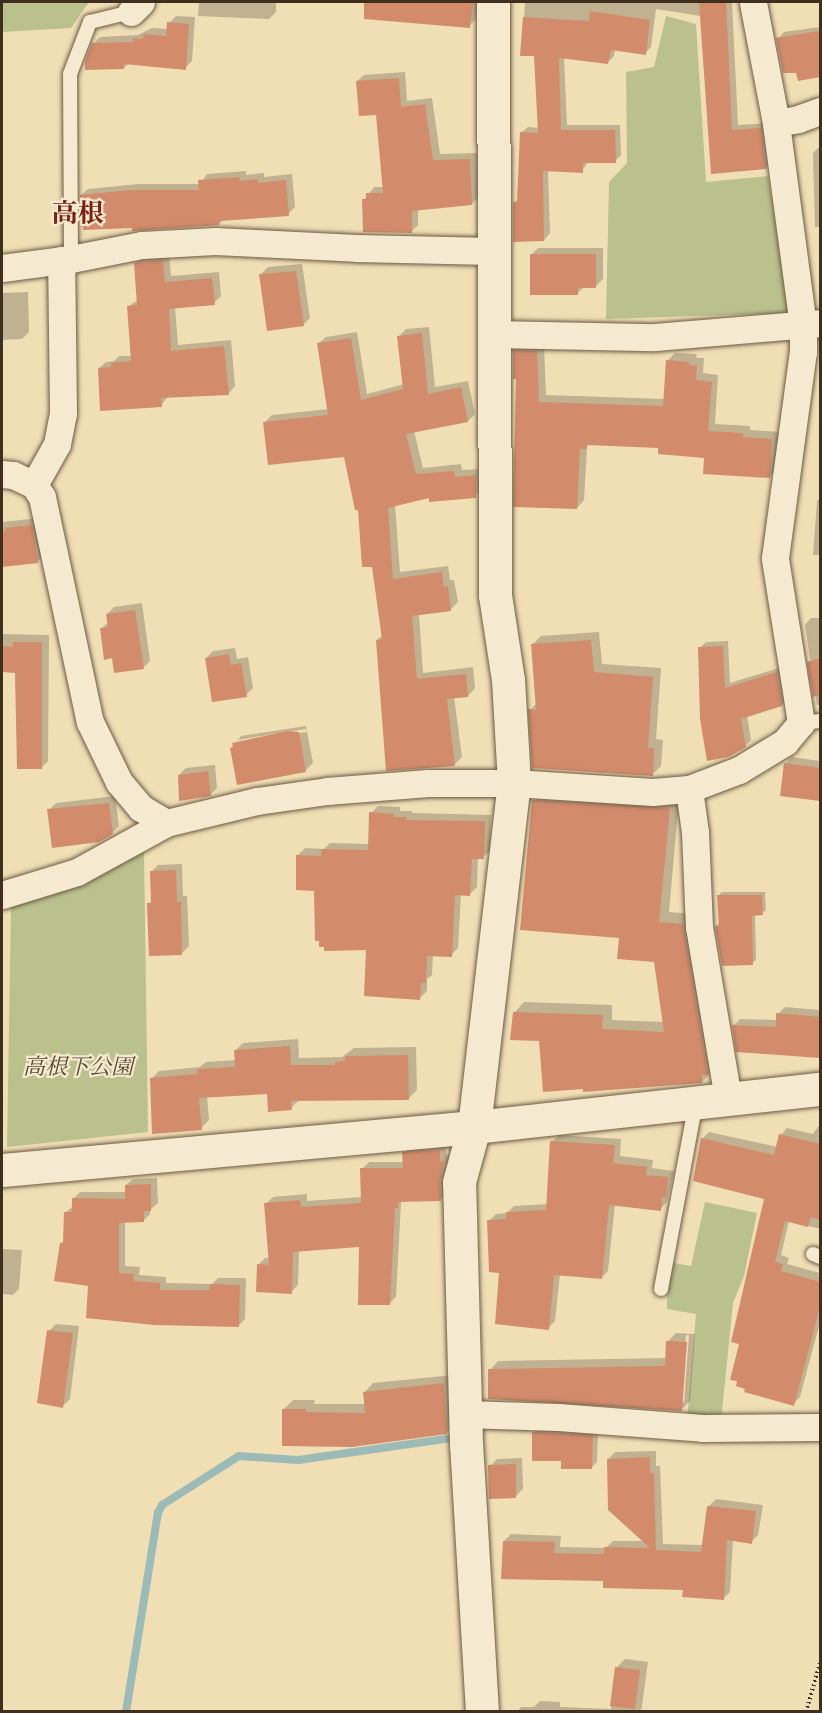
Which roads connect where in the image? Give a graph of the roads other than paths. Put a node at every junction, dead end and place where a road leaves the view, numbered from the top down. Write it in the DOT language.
graph roads {
  1 [pos="493,2"];
  2 [pos="753,2"];
  3 [pos="136,7"];
  4 [pos="820,111"];
  5 [pos="776,123"];
  6 [pos="492,250"];
  7 [pos="66,260"];
  8 [pos="2,268"];
  9 [pos="812,325"];
  10 [pos="492,334"];
  11 [pos="2,474"];
  12 [pos="34,485"];
  13 [pos="811,722"];
  14 [pos="514,783"];
  15 [pos="689,789"];
  16 [pos="166,824"];
  17 [pos="2,895"];
  18 [pos="820,1089"];
  19 [pos="712,1101"];
  20 [pos="474,1126"];
  21 [pos="2,1170"];
  22 [pos="661,1289"];
  23 [pos="465,1414"];
  24 [pos="820,1426"];
  25 [pos="482,1712"];
  1 -- 6 [label="street"];
  2 -- 5 [label="street"];
  3 -- 7 [label="lane"];
  4 -- 5 [label="street"];
  5 -- 9 [label="street"];
  6 -- 7 [label="street"];
  6 -- 10 [label="street"];
  7 -- 8 [label="street"];
  7 -- 12 [label="street"];
  9 -- 10 [label="street"];
  9 -- 13 [label="street"];
  10 -- 14 [label="street"];
  11 -- 12 [label="street"];
  12 -- 16 [label="street"];
  13 -- 15 [label="street"];
  14 -- 15 [label="street"];
  14 -- 16 [label="street"];
  14 -- 20 [label="street"];
  15 -- 19 [label="street"];
  16 -- 17 [label="street"];
  18 -- 19 [label="street"];
  19 -- 20 [label="street"];
  19 -- 22 [label="lane"];
  20 -- 21 [label="street"];
  20 -- 23 [label="street"];
  23 -- 24 [label="street"];
  23 -- 25 [label="street"];
}
